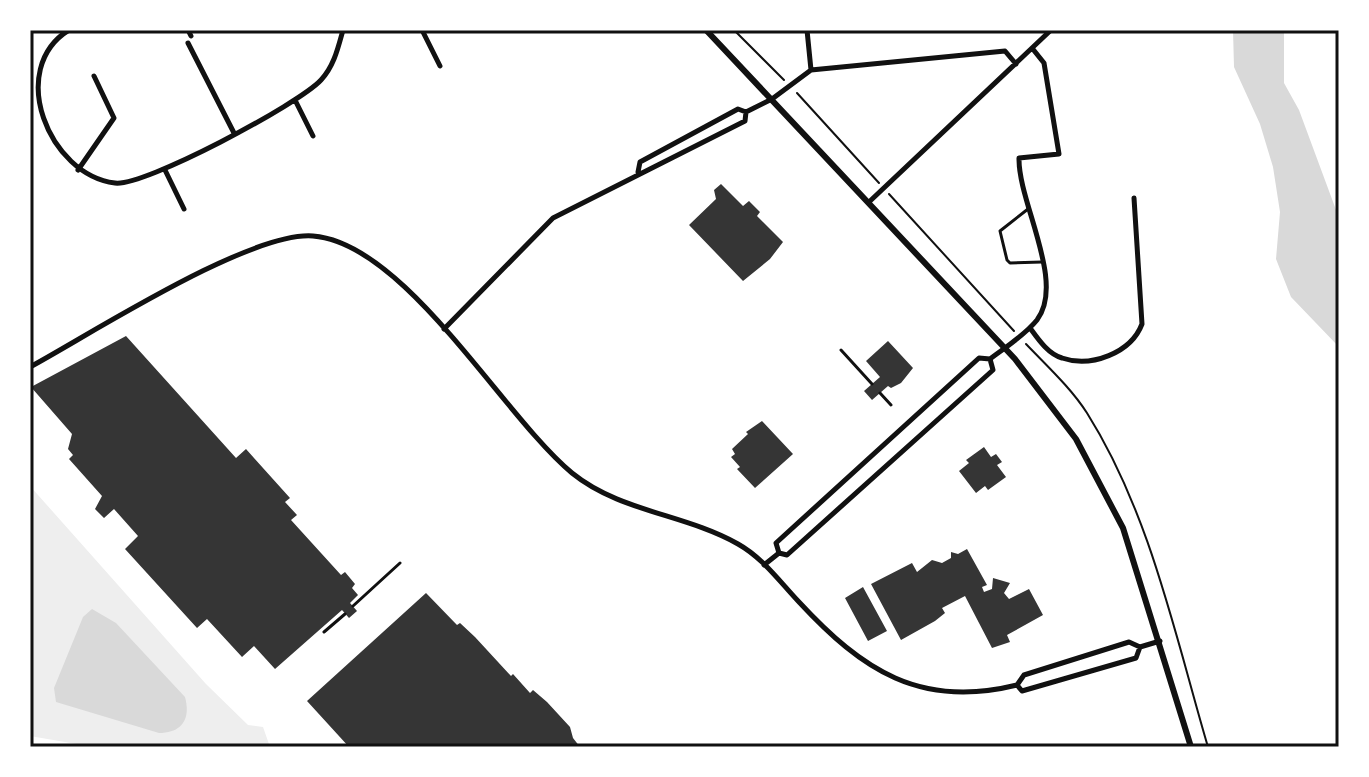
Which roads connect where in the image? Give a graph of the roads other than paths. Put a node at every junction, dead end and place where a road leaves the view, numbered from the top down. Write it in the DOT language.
graph roads {
  1 [pos="69,30"];
  2 [pos="343,30"];
  3 [pos="422,30"];
  4 [pos="706,30"];
  5 [pos="807,30"];
  6 [pos="1051,30"];
  7 [pos="188,43"];
  8 [pos="1032,48"];
  9 [pos="1016,64"];
  10 [pos="440,66"];
  11 [pos="811,70"];
  12 [pos="94,76"];
  13 [pos="772,99"];
  14 [pos="295,100"];
  15 [pos="746,112"];
  16 [pos="234,133"];
  17 [pos="313,136"];
  18 [pos="78,170"];
  19 [pos="165,170"];
  20 [pos="638,172"];
  21 [pos="1134,198"];
  22 [pos="869,202"];
  23 [pos="184,209"];
  24 [pos="1028,209"];
  25 [pos="1042,262"];
  26 [pos="1030,328"];
  27 [pos="444,329"];
  28 [pos="1005,348"];
  29 [pos="841,350"];
  30 [pos="990,359"];
  31 [pos="30,367"];
  32 [pos="872,384"];
  33 [pos="880,393"];
  34 [pos="891,405"];
  35 [pos="779,553"];
  36 [pos="400,563"];
  37 [pos="764,565"];
  38 [pos="353,606"];
  39 [pos="345,614"];
  40 [pos="324,632"];
  41 [pos="1160,641"];
  42 [pos="1140,647"];
  43 [pos="1017,685"];
  44 [pos="1191,747"];
  1 -- 18 [label="street"];
  2 -- 14 [label="street"];
  3 -- 10 [label="street"];
  4 -- 13 [label="street"];
  5 -- 11 [label="street"];
  6 -- 8 [label="street"];
  7 -- 16 [label="street"];
  8 -- 9 [label="street"];
  8 -- 24 [label="street"];
  9 -- 11 [label="street"];
  9 -- 22 [label="street"];
  11 -- 13 [label="street"];
  12 -- 18 [label="street"];
  13 -- 15 [label="street"];
  13 -- 22 [label="street"];
  14 -- 16 [label="street"];
  14 -- 17 [label="street"];
  15 -- 20 [label="street"];
  15 -- 20 [label="street"];
  16 -- 19 [label="street"];
  18 -- 19 [label="street"];
  19 -- 23 [label="street"];
  20 -- 27 [label="street"];
  21 -- 26 [label="street"];
  22 -- 28 [label="street"];
  24 -- 25 [label="street"];
  24 -- 25 [label="lane"];
  25 -- 26 [label="street"];
  26 -- 28 [label="street"];
  27 -- 31 [label="street"];
  27 -- 37 [label="street"];
  28 -- 30 [label="street"];
  28 -- 41 [label="street"];
  29 -- 32 [label="lane"];
  30 -- 35 [label="street"];
  30 -- 35 [label="street"];
  33 -- 34 [label="lane"];
  35 -- 37 [label="street"];
  36 -- 38 [label="lane"];
  37 -- 43 [label="street"];
  39 -- 40 [label="lane"];
  41 -- 42 [label="street"];
  41 -- 44 [label="street"];
  42 -- 43 [label="street"];
  42 -- 43 [label="street"];
}
